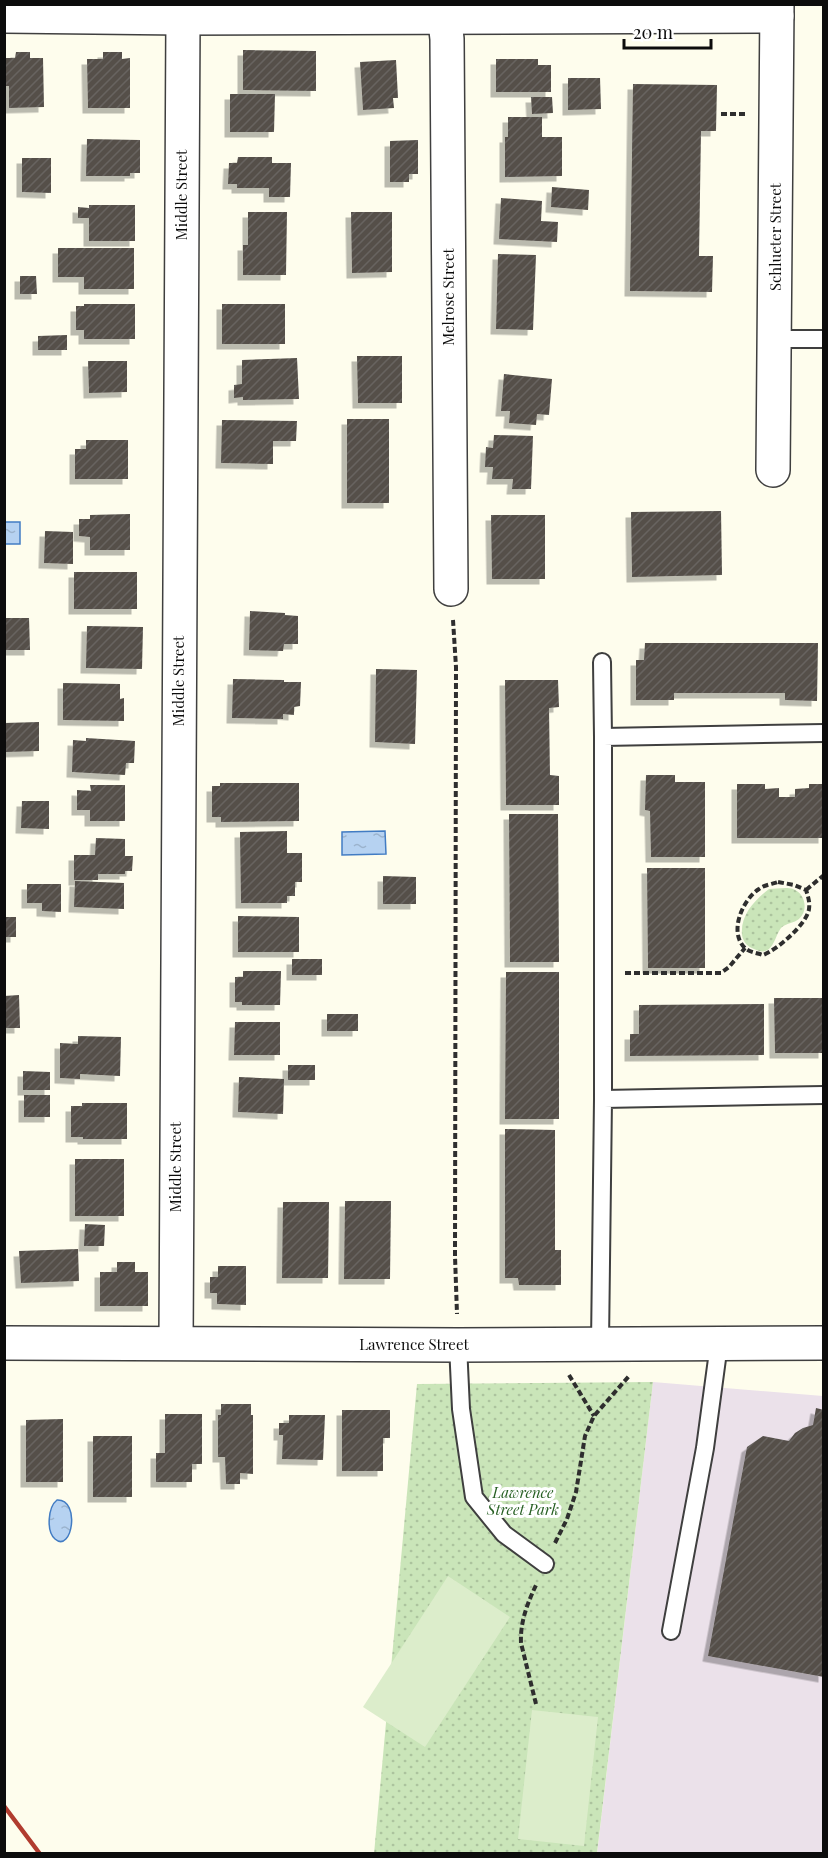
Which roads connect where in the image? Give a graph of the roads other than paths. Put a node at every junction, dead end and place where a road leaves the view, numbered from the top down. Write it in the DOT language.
graph roads {
  1 [pos="444,10"];
  2 [pos="777,10"];
  3 [pos="4,16"];
  4 [pos="183,18"];
  5 [pos="775,339"];
  6 [pos="824,339"];
  7 [pos="773,470"];
  8 [pos="451,589"];
  9 [pos="602,662"];
  10 [pos="824,733"];
  11 [pos="603,737"];
  12 [pos="824,1095"];
  13 [pos="603,1099"];
  14 [pos="4,1343"];
  15 [pos="176,1343"];
  16 [pos="824,1343"];
  17 [pos="600,1344"];
  18 [pos="719,1344"];
  19 [pos="458,1345"];
  20 [pos="545,1564"];
  21 [pos="671,1631"];
  1 -- 2 [label="street"];
  1 -- 4 [label="street"];
  1 -- 8 [label="street, Melrose Street"];
  2 -- 5 [label="street, Schlueter Street"];
  3 -- 4 [label="street"];
  4 -- 15 [label="street, Middle Street"];
  5 -- 6 [label="lane"];
  5 -- 7 [label="street, Schlueter Street"];
  9 -- 11 [label="lane"];
  10 -- 11 [label="lane"];
  11 -- 13 [label="lane"];
  12 -- 13 [label="lane"];
  13 -- 17 [label="lane"];
  14 -- 15 [label="street, Lawrence Street"];
  15 -- 19 [label="street, Lawrence Street"];
  16 -- 18 [label="street, Lawrence Street"];
  17 -- 18 [label="street, Lawrence Street"];
  17 -- 19 [label="street, Lawrence Street"];
  18 -- 21 [label="lane"];
  19 -- 20 [label="lane"];
}
